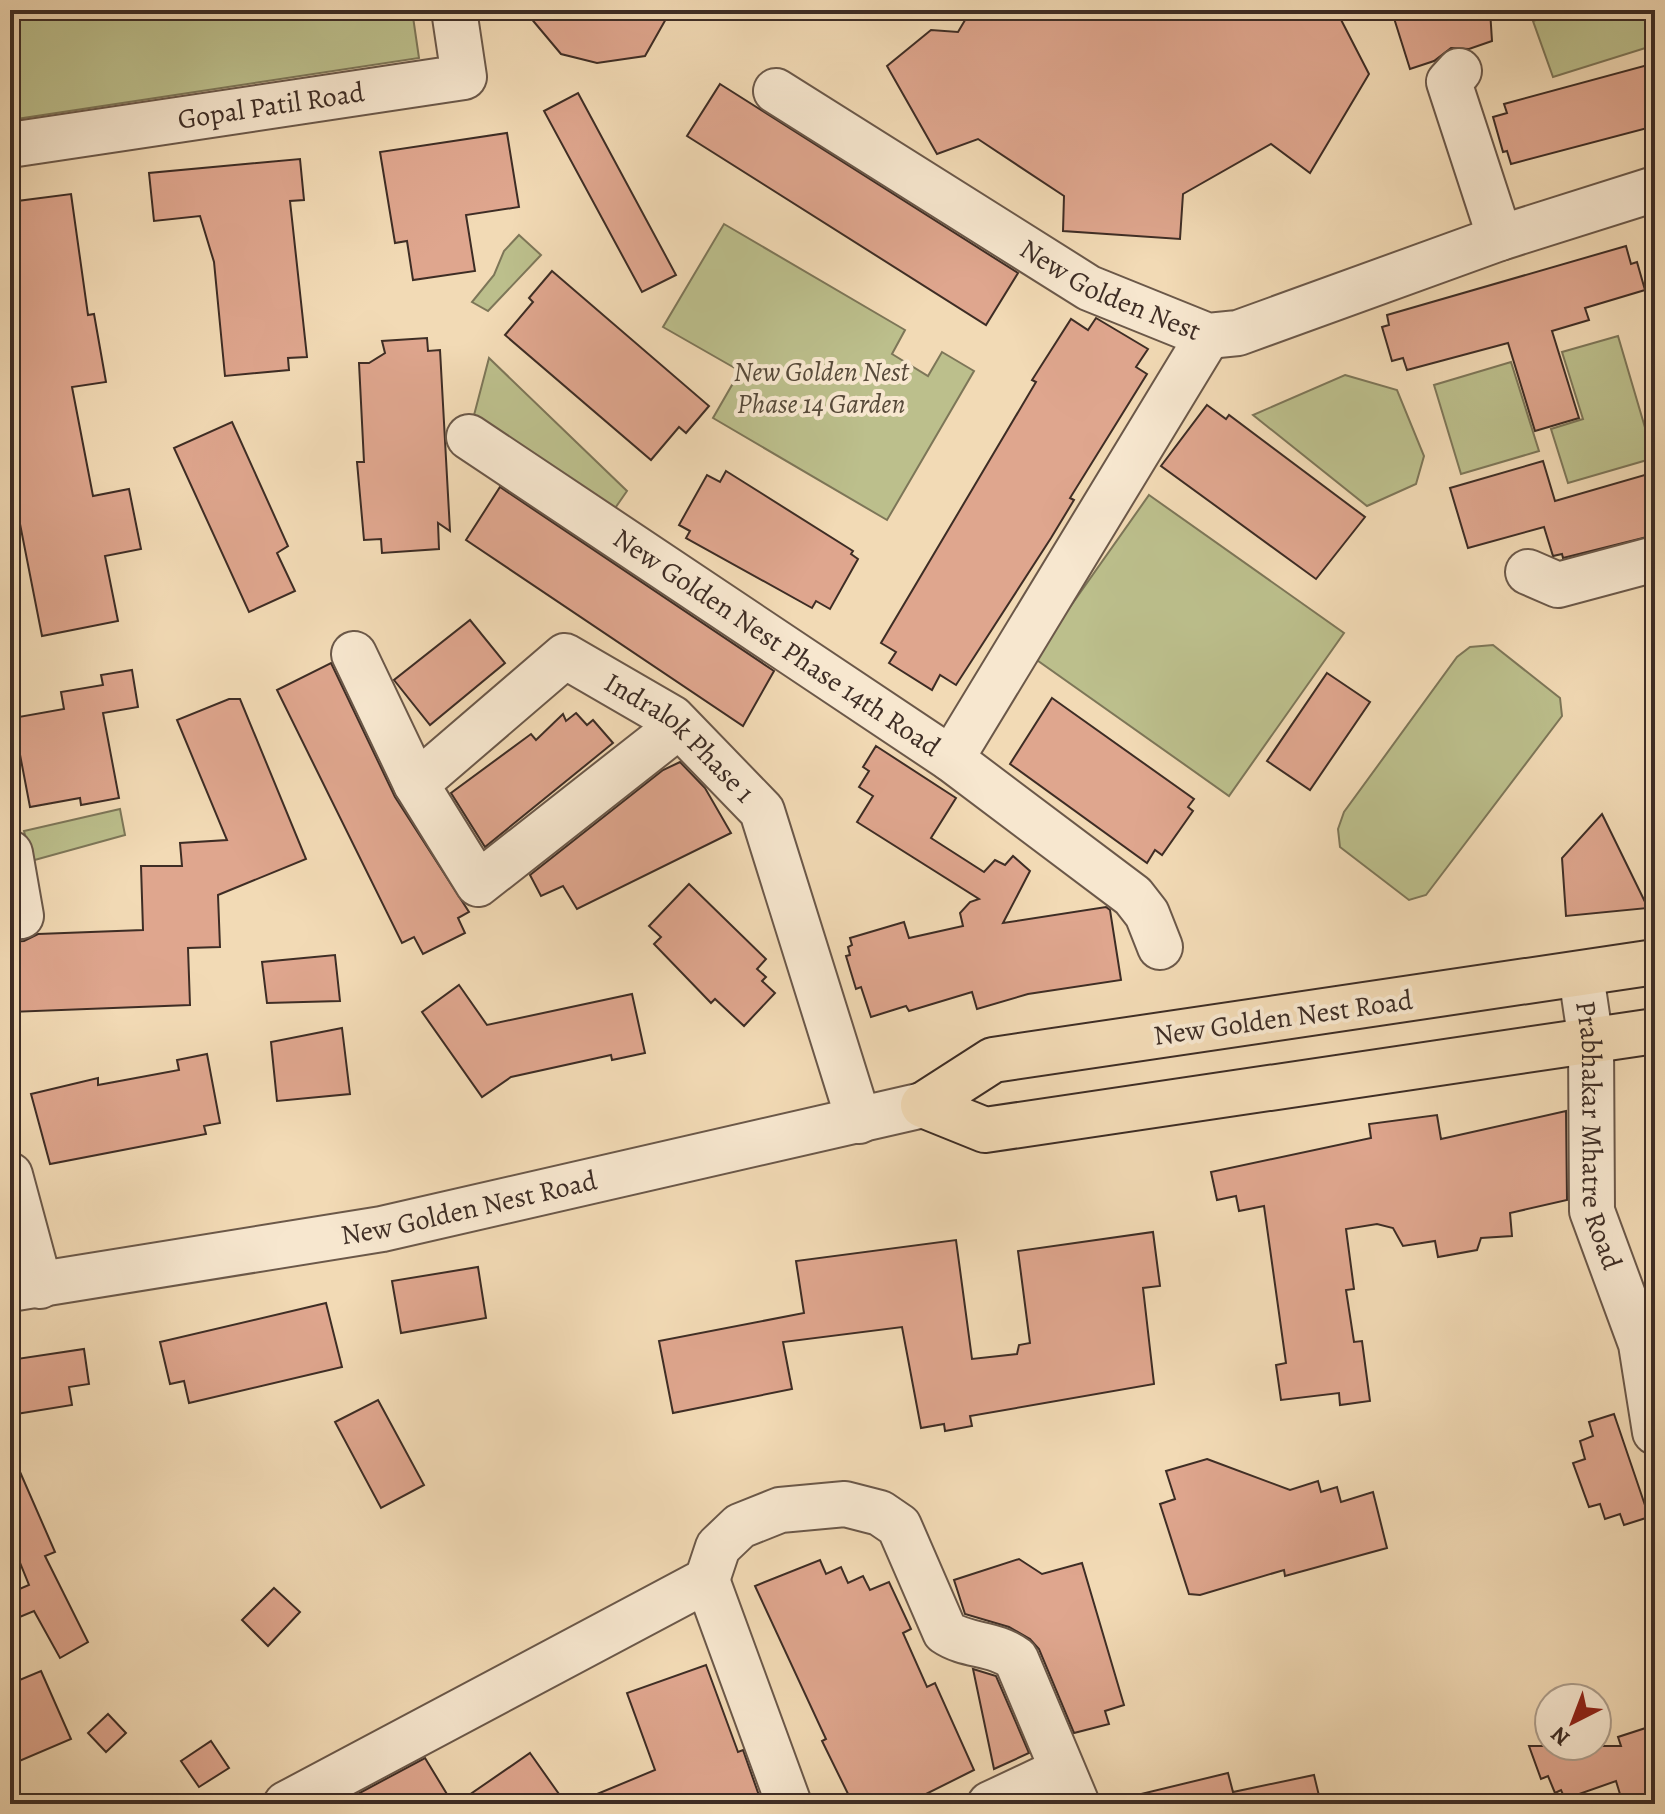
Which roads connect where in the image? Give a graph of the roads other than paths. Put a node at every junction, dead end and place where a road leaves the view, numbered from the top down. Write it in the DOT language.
graph roads {
  1 [pos="454,10"];
  2 [pos="1459,71"];
  3 [pos="776,91"];
  4 [pos="10,145"];
  5 [pos="1655,189"];
  6 [pos="1500,238"];
  7 [pos="1208,336"];
  8 [pos="469,437"];
  9 [pos="1655,559"];
  10 [pos="1528,572"];
  11 [pos="354,654"];
  12 [pos="679,726"];
  13 [pos="951,759"];
  14 [pos="416,784"];
  15 [pos="10,853"];
  16 [pos="10,917"];
  17 [pos="1160,947"];
  18 [pos="1655,962"];
  19 [pos="1581,975"];
  20 [pos="1655,1031"];
  21 [pos="1591,1042"];
  22 [pos="923,1105"];
  23 [pos="859,1121"];
  24 [pos="10,1175"];
  25 [pos="25,1287"];
  26 [pos="1655,1432"];
  27 [pos="707,1580"];
  28 [pos="1070,1787"];
  29 [pos="286,1804"];
  30 [pos="789,1804"];
  31 [pos="990,1804"];
  1 -- 4 [label="street, Gopal Patil Road"];
  2 -- 6 [label="street"];
  3 -- 7 [label="street, New Golden Nest"];
  5 -- 6 [label="street, New Golden Nest"];
  6 -- 7 [label="street, New Golden Nest"];
  7 -- 13 [label="street, New Golden Nest Phase 14th Road"];
  8 -- 13 [label="street, New Golden Nest Phase 14th Road"];
  9 -- 10 [label="street"];
  11 -- 14 [label="street"];
  12 -- 14 [label="street, Indralok Phase 1"];
  12 -- 14 [label="street"];
  12 -- 23 [label="street, Indralok Phase 1"];
  13 -- 17 [label="street"];
  15 -- 16 [label="street"];
  18 -- 19 [label="main road, New Golden Nest Road"];
  19 -- 21 [label="street, Prabhakar Mhatre Road"];
  19 -- 22 [label="main road, New Golden Nest Road"];
  20 -- 21 [label="main road"];
  21 -- 22 [label="main road"];
  21 -- 26 [label="street, Prabhakar Mhatre Road"];
  22 -- 23 [label="street, New Golden Nest Road"];
  23 -- 25 [label="street, New Golden Nest Road"];
  24 -- 25 [label="street"];
  27 -- 28 [label="street"];
  27 -- 29 [label="street"];
  27 -- 30 [label="street"];
  28 -- 31 [label="street"];
}
